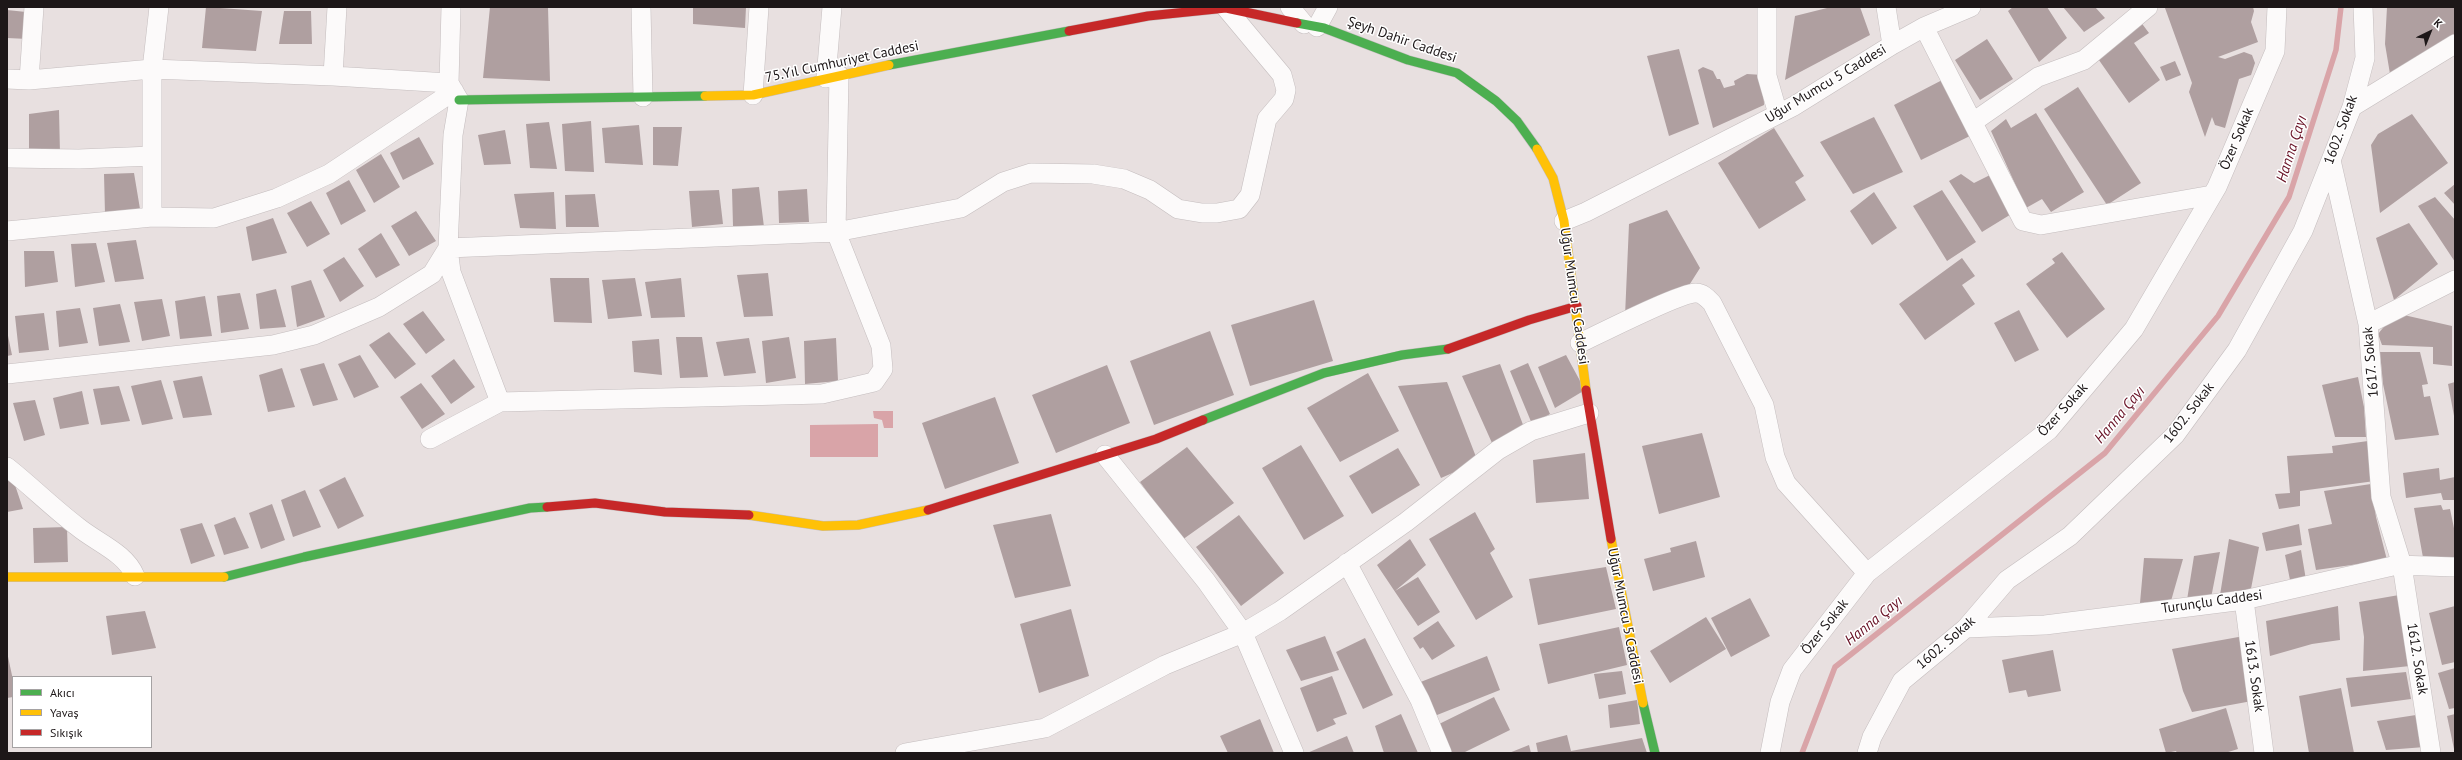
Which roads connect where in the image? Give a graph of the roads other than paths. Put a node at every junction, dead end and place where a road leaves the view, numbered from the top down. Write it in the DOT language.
graph roads {
  1 [pos="34,7"];
  2 [pos="159,7"];
  3 [pos="337,7"];
  4 [pos="451,7"];
  5 [pos="641,7"];
  6 [pos="759,7"];
  7 [pos="832,7"];
  8 [pos="1290,7"];
  9 [pos="1328,7"];
  10 [pos="1767,7"];
  11 [pos="1886,7"];
  12 [pos="1972,7"];
  13 [pos="2148,7"];
  14 [pos="2277,7"];
  15 [pos="2363,7"];
  16 [pos="1226,8"];
  17 [pos="1310,25"];
  18 [pos="1924,27"];
  19 [pos="2455,44"];
  20 [pos="1892,45"];
  21 [pos="152,69"];
  22 [pos="333,76"];
  23 [pos="833,76"];
  24 [pos="7,79"];
  25 [pos="29,80"];
  26 [pos="454,91"];
  27 [pos="753,95"];
  28 [pos="643,97"];
  29 [pos="2352,107"];
  30 [pos="1778,114"];
  31 [pos="1973,122"];
  32 [pos="152,156"];
  33 [pos="7,158"];
  34 [pos="2331,160"];
  35 [pos="2212,195"];
  36 [pos="152,217"];
  37 [pos="1564,221"];
  38 [pos="7,231"];
  39 [pos="836,232"];
  40 [pos="448,248"];
  41 [pos="2455,280"];
  42 [pos="1577,306"];
  43 [pos="2368,324"];
  44 [pos="1580,343"];
  45 [pos="7,374"];
  46 [pos="500,402"];
  47 [pos="1588,413"];
  48 [pos="430,439"];
  49 [pos="1105,455"];
  50 [pos="7,467"];
  51 [pos="1347,563"];
  52 [pos="2402,565"];
  53 [pos="2455,567"];
  54 [pos="1867,573"];
  55 [pos="135,576"];
  56 [pos="7,577"];
  57 [pos="2244,600"];
  58 [pos="1966,628"];
  59 [pos="1243,633"];
  60 [pos="905,753"];
  61 [pos="1294,753"];
  62 [pos="1442,753"];
  63 [pos="1655,753"];
  64 [pos="1770,753"];
  65 [pos="1867,753"];
  66 [pos="2264,753"];
  67 [pos="2431,753"];
  1 -- 25 [label="street"];
  2 -- 21 [label="street"];
  3 -- 22 [label="street"];
  4 -- 26 [label="street"];
  5 -- 28 [label="street"];
  6 -- 27 [label="street"];
  7 -- 23 [label="street"];
  8 -- 17 [label="street"];
  9 -- 17 [label="street"];
  10 -- 30 [label="street"];
  11 -- 20 [label="street"];
  12 -- 18 [label="street, Uğur Mumcu 5 Caddesi"];
  13 -- 31 [label="street"];
  14 -- 35 [label="street, Özer Sokak"];
  15 -- 29 [label="street, 1602. Sokak"];
  16 -- 17 [label="street, Şeyh Dahir Caddesi"];
  16 -- 23 [label="street, 75.Yıl Cumhuriyet Caddesi"];
  16 -- 39 [label="street"];
  17 -- 37 [label="street, Şeyh Dahir Caddesi"];
  18 -- 20 [label="street, Uğur Mumcu 5 Caddesi"];
  18 -- 31 [label="street"];
  19 -- 29 [label="street"];
  20 -- 30 [label="street, Uğur Mumcu 5 Caddesi"];
  21 -- 22 [label="street"];
  21 -- 25 [label="street"];
  21 -- 32 [label="street"];
  22 -- 26 [label="street"];
  23 -- 27 [label="street, 75.Yıl Cumhuriyet Caddesi"];
  23 -- 39 [label="street"];
  24 -- 25 [label="street"];
  26 -- 28 [label="street, 75.Yıl Cumhuriyet Caddesi"];
  26 -- 36 [label="street"];
  26 -- 40 [label="street"];
  27 -- 28 [label="street, 75.Yıl Cumhuriyet Caddesi"];
  29 -- 34 [label="street, 1602. Sokak"];
  30 -- 37 [label="street, Uğur Mumcu 5 Caddesi"];
  31 -- 35 [label="street"];
  32 -- 33 [label="street"];
  32 -- 36 [label="street"];
  34 -- 43 [label="street, 1617. Sokak"];
  34 -- 58 [label="street, 1602. Sokak"];
  35 -- 54 [label="street, Özer Sokak"];
  36 -- 38 [label="street"];
  37 -- 42 [label="street, Uğur Mumcu 5 Caddesi"];
  39 -- 40 [label="street"];
  39 -- 46 [label="street"];
  40 -- 45 [label="street"];
  40 -- 46 [label="street"];
  41 -- 43 [label="street"];
  42 -- 44 [label="street, Uğur Mumcu 5 Caddesi"];
  42 -- 49 [label="street"];
  43 -- 52 [label="street, 1617. Sokak"];
  44 -- 47 [label="street, Uğur Mumcu 5 Caddesi"];
  44 -- 54 [label="street"];
  46 -- 48 [label="street"];
  47 -- 51 [label="street"];
  47 -- 63 [label="street, Uğur Mumcu 5 Caddesi"];
  49 -- 55 [label="street"];
  49 -- 59 [label="street"];
  50 -- 55 [label="street"];
  51 -- 59 [label="street"];
  51 -- 62 [label="street"];
  52 -- 53 [label="street, Turunçlu Caddesi"];
  52 -- 57 [label="street, Turunçlu Caddesi"];
  52 -- 67 [label="street, 1612. Sokak"];
  54 -- 64 [label="street, Özer Sokak"];
  55 -- 56 [label="street"];
  57 -- 58 [label="street, Turunçlu Caddesi"];
  57 -- 66 [label="street, 1613. Sokak"];
  58 -- 65 [label="street, 1602. Sokak"];
  59 -- 60 [label="street"];
  59 -- 61 [label="street"];
}
